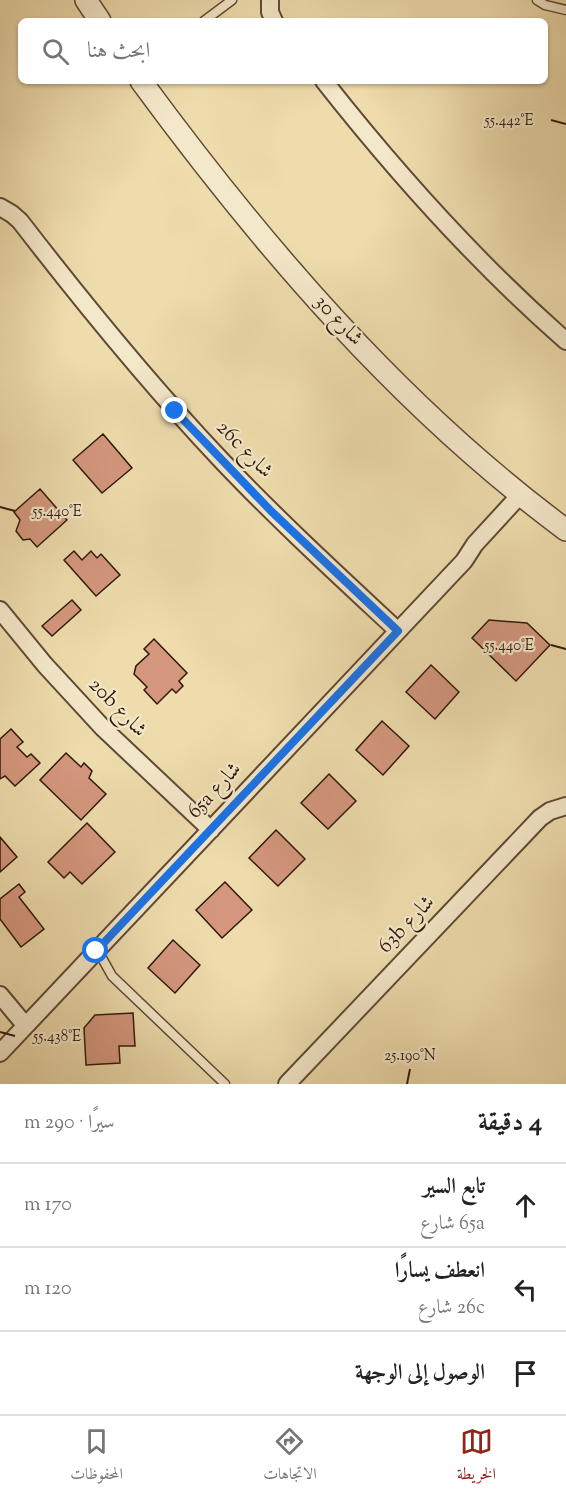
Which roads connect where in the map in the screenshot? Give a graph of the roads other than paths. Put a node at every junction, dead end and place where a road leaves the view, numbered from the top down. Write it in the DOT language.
graph roads {
  1 [pos="86,0"];
  2 [pos="232,0"];
  3 [pos="269,0"];
  4 [pos="281,0"];
  5 [pos="537,0"];
  6 [pos="566,10"];
  7 [pos="98,18"];
  8 [pos="208,18"];
  9 [pos="273,18"];
  10 [pos="283,18"];
  11 [pos="143,84"];
  12 [pos="326,84"];
  13 [pos="0,207"];
  14 [pos="566,341"];
  15 [pos="524,499"];
  16 [pos="566,531"];
  17 [pos="0,610"];
  18 [pos="398,631"];
  19 [pos="566,806"];
  20 [pos="210,830"];
  21 [pos="96,951"];
  22 [pos="0,994"];
  23 [pos="25,1025"];
  24 [pos="0,1053"];
  25 [pos="225,1084"];
  26 [pos="287,1084"];
  1 -- 7 [label="street"];
  2 -- 8 [label="lane"];
  3 -- 9 [label="street"];
  4 -- 10 [label="street"];
  5 -- 6 [label="lane"];
  11 -- 15 [label="street, شارع 30"];
  12 -- 14 [label="street"];
  13 -- 18 [label="street, 26c شارع"];
  15 -- 16 [label="street, شارع 30"];
  15 -- 18 [label="street, 65a شارع"];
  17 -- 20 [label="street, 20b شارع"];
  18 -- 20 [label="street, 65a شارع"];
  19 -- 26 [label="street, 63b شارع"];
  20 -- 21 [label="street, 65a شارع"];
  21 -- 23 [label="street, 65a شارع"];
  21 -- 25 [label="lane"];
  22 -- 23 [label="street"];
  23 -- 24 [label="street, 65a شارع"];
}
